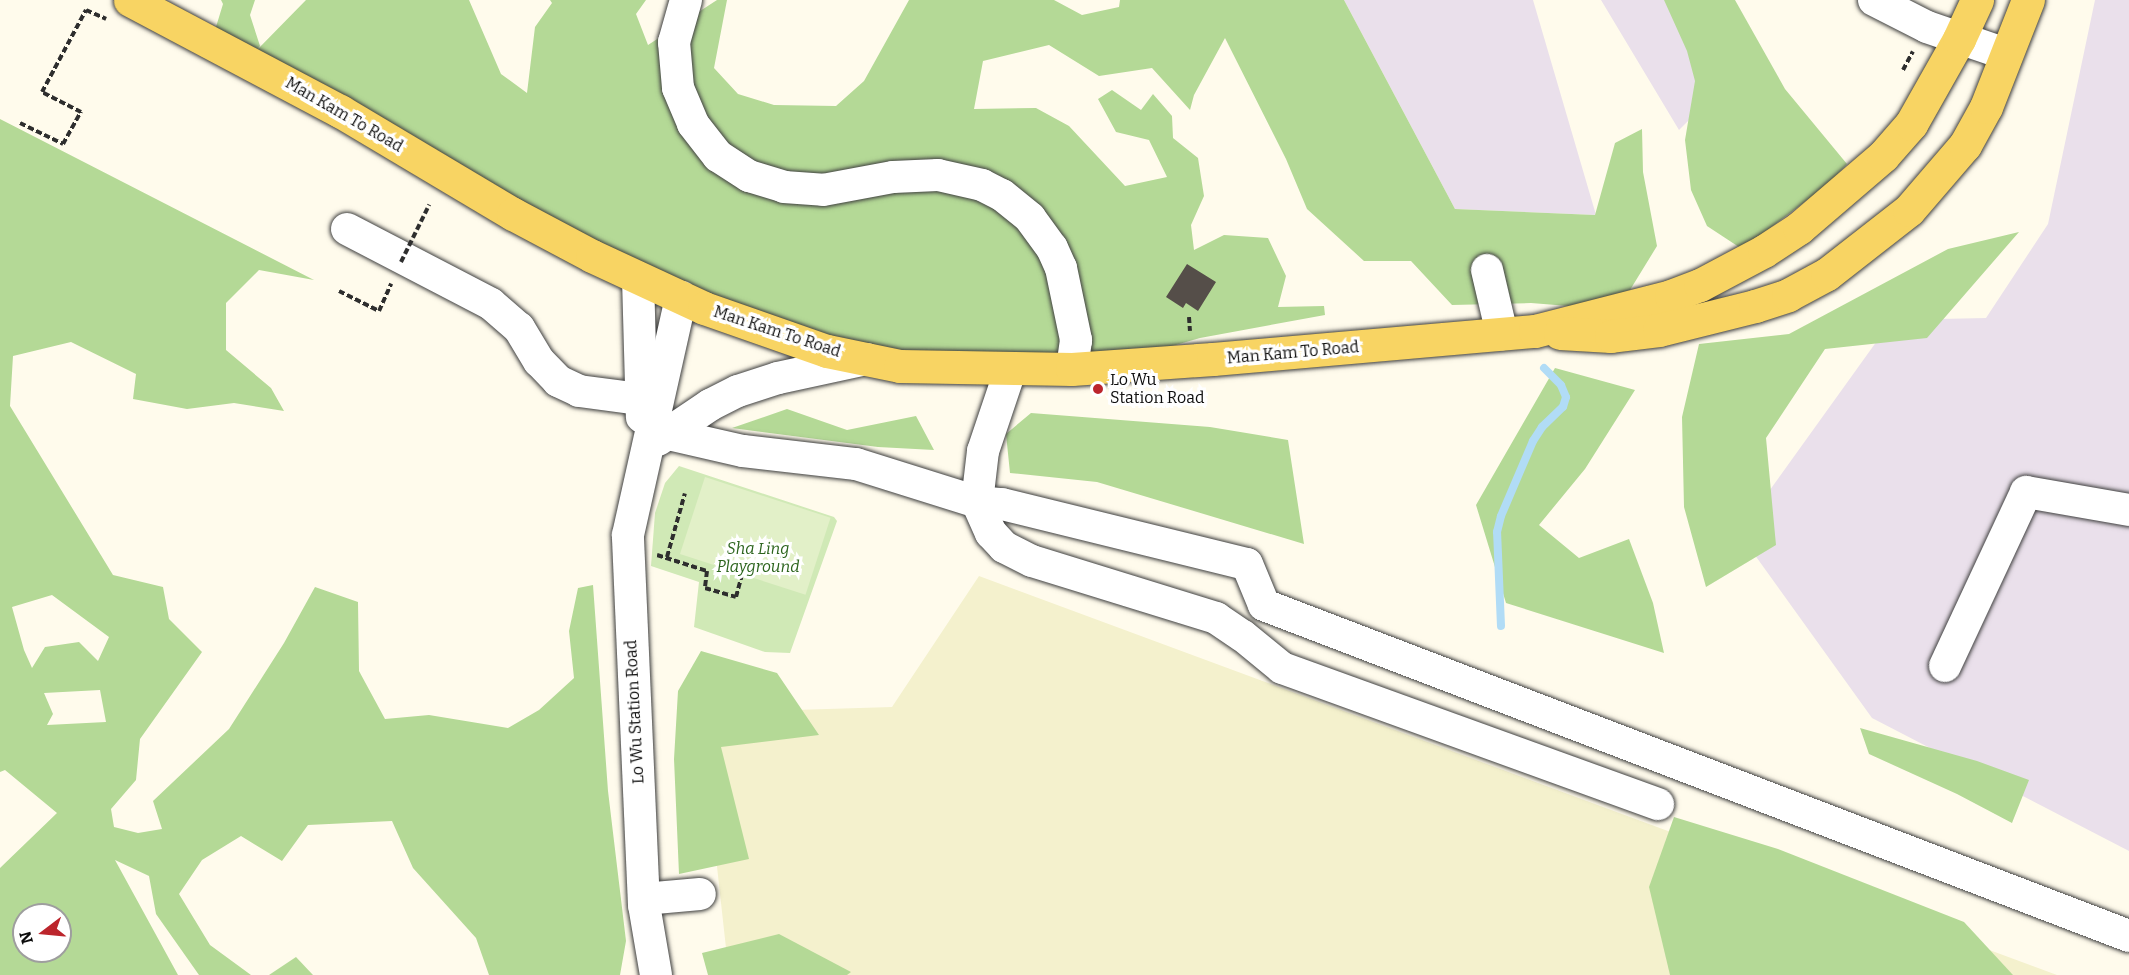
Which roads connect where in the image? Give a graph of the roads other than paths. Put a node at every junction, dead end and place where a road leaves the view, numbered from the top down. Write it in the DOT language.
graph roads {
  1 [pos="686,0"];
  2 [pos="1874,0"];
  3 [pos="1977,0"];
  4 [pos="2028,0"];
  5 [pos="122,11"];
  6 [pos="1959,39"];
  7 [pos="2006,54"];
  8 [pos="347,229"];
  9 [pos="1487,270"];
  10 [pos="638,278"];
  11 [pos="681,297"];
  12 [pos="1535,331"];
  13 [pos="1502,334"];
  14 [pos="867,359"];
  15 [pos="1011,368"];
  16 [pos="1072,369"];
  17 [pos="640,399"];
  18 [pos="656,442"];
  19 [pos="977,502"];
  20 [pos="2129,510"];
  21 [pos="1264,605"];
  22 [pos="1246,639"];
  23 [pos="1945,666"];
  24 [pos="1658,804"];
  25 [pos="700,894"];
  26 [pos="644,899"];
  27 [pos="2129,936"];
  28 [pos="656,975"];
  1 -- 16 [label="street"];
  2 -- 6 [label="street"];
  3 -- 6 [label="main road, Man Kam To Road"];
  4 -- 7 [label="main road, Man Kam To Road"];
  5 -- 10 [label="main road, Man Kam To Road"];
  6 -- 7 [label="street"];
  6 -- 12 [label="main road, Man Kam To Road"];
  7 -- 12 [label="main road, Man Kam To Road"];
  8 -- 17 [label="street"];
  9 -- 13 [label="street"];
  10 -- 11 [label="main road, Man Kam To Road"];
  10 -- 17 [label="street, Lo Wu Station Road"];
  11 -- 14 [label="main road, Man Kam To Road"];
  11 -- 18 [label="street, Lo Wu Station Road"];
  12 -- 13 [label="main road, Man Kam To Road"];
  13 -- 16 [label="main road, Man Kam To Road"];
  14 -- 15 [label="main road, Man Kam To Road"];
  14 -- 18 [label="street"];
  15 -- 16 [label="main road, Man Kam To Road"];
  15 -- 19 [label="street"];
  17 -- 18 [label="street, Lo Wu Station Road"];
  18 -- 19 [label="street"];
  18 -- 26 [label="street, Lo Wu Station Road"];
  19 -- 21 [label="street"];
  19 -- 22 [label="street"];
  20 -- 23 [label="street"];
  21 -- 22 [label="street"];
  21 -- 27 [label="street"];
  22 -- 24 [label="street"];
  25 -- 26 [label="street"];
  26 -- 28 [label="street, Lo Wu Station Road"];
}
